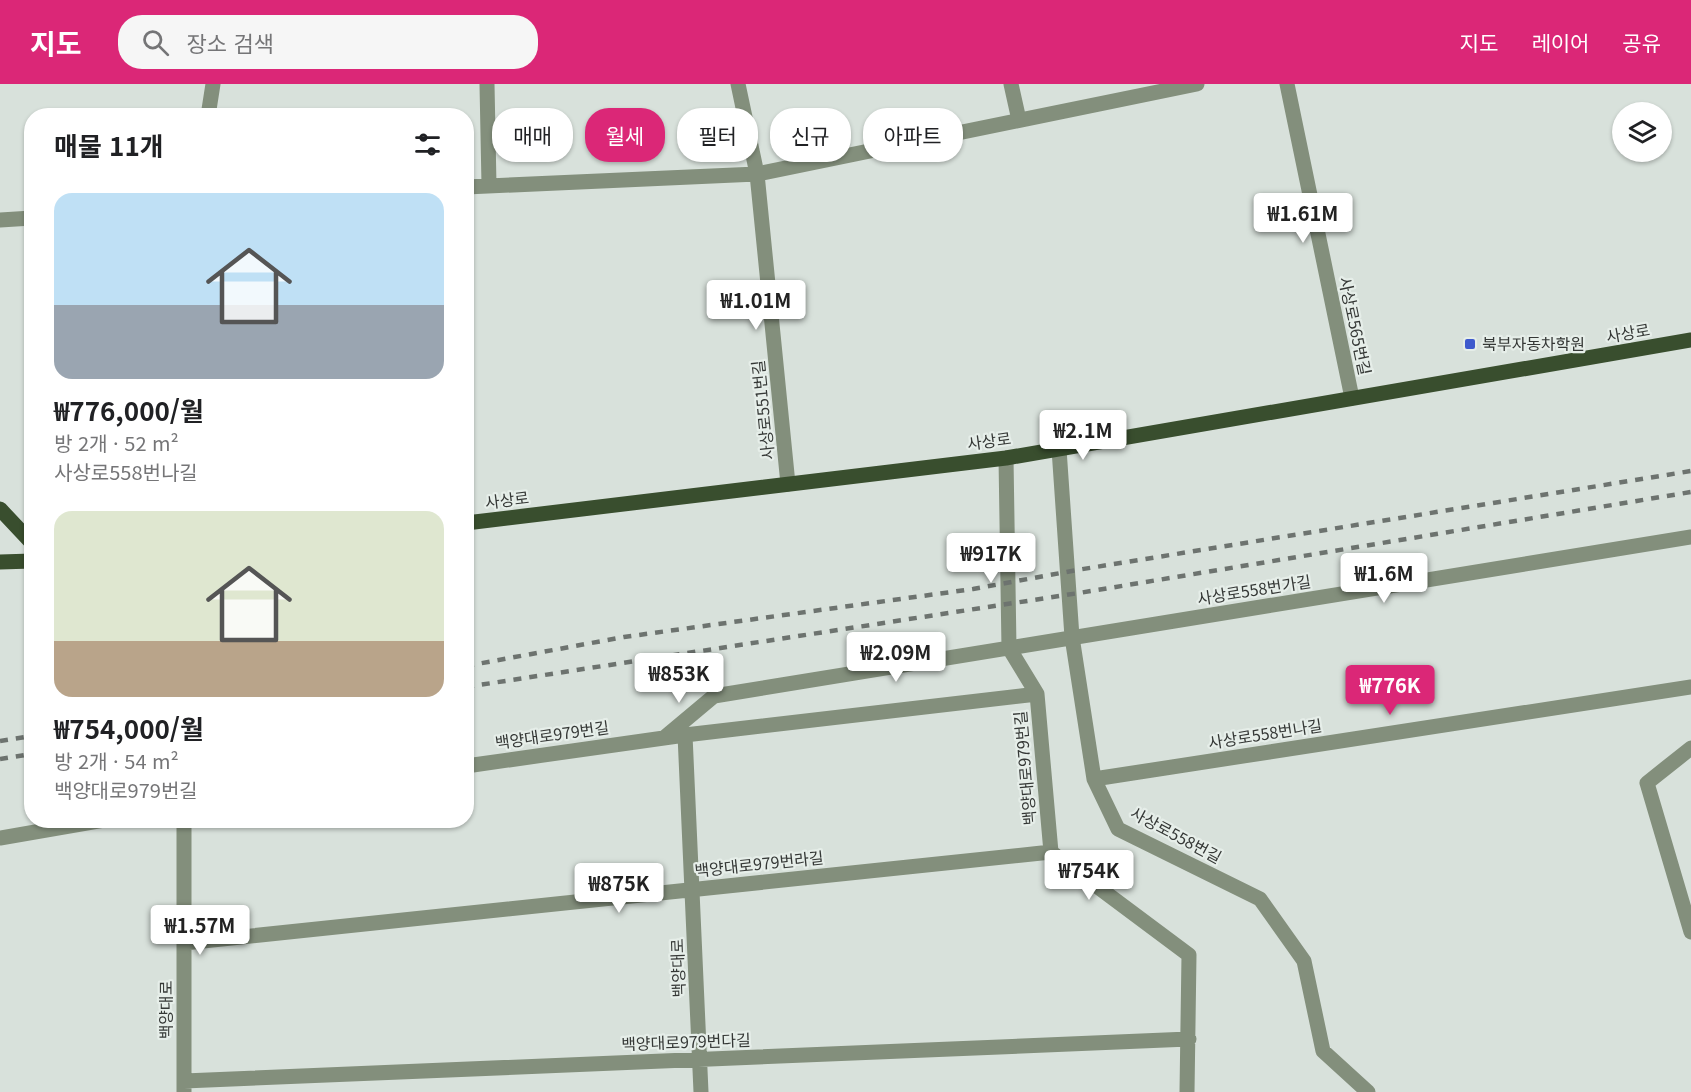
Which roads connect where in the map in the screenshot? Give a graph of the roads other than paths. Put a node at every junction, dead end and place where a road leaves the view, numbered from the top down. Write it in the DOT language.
graph roads {
  1 [pos="213,84"];
  2 [pos="487,84"];
  3 [pos="738,84"];
  4 [pos="1011,84"];
  5 [pos="1197,84"];
  6 [pos="1287,84"];
  7 [pos="209,108"];
  8 [pos="1019,120"];
  9 [pos="757,174"];
  10 [pos="489,185"];
  11 [pos="474,186"];
  12 [pos="24,218"];
  13 [pos="0,220"];
  14 [pos="1691,340"];
  15 [pos="1352,398"];
  16 [pos="1059,449"];
  17 [pos="1006,458"];
  18 [pos="788,484"];
  19 [pos="0,509"];
  20 [pos="474,522"];
  21 [pos="24,534"];
  22 [pos="1691,537"];
  23 [pos="24,561"];
  24 [pos="0,562"];
  25 [pos="1072,638"];
  26 [pos="1009,648"];
  27 [pos="1691,687"];
  28 [pos="1036,694"];
  29 [pos="685,735"];
  30 [pos="665,737"];
  31 [pos="1691,748"];
  32 [pos="474,765"];
  33 [pos="1094,779"];
  34 [pos="58,828"];
  35 [pos="184,828"];
  36 [pos="0,838"];
  37 [pos="1052,852"];
  38 [pos="692,890"];
  39 [pos="1691,932"];
  40 [pos="184,943"];
  41 [pos="1189,1039"];
  42 [pos="700,1059"];
  43 [pos="184,1087"];
  44 [pos="701,1092"];
  45 [pos="1187,1092"];
  46 [pos="1368,1092"];
  1 -- 7 [label="street"];
  2 -- 10 [label="street"];
  3 -- 9 [label="street, 사상로551번길"];
  4 -- 8 [label="street"];
  5 -- 8 [label="street"];
  6 -- 15 [label="street, 사상로565번길"];
  8 -- 9 [label="street"];
  9 -- 10 [label="street"];
  9 -- 18 [label="street, 사상로551번길"];
  10 -- 11 [label="street"];
  12 -- 13 [label="street"];
  14 -- 15 [label="main road, 사상로"];
  15 -- 16 [label="main road, 사상로"];
  16 -- 17 [label="main road, 사상로"];
  16 -- 25 [label="street, 사상로558번길"];
  17 -- 18 [label="main road, 사상로"];
  17 -- 26 [label="street"];
  18 -- 20 [label="main road, 사상로"];
  19 -- 21 [label="main road"];
  22 -- 25 [label="street, 사상로558번가길"];
  23 -- 24 [label="main road"];
  25 -- 26 [label="street, 사상로558번가길"];
  25 -- 33 [label="street, 사상로558번길"];
  26 -- 28 [label="street"];
  26 -- 30 [label="street, 사상로558번가길"];
  27 -- 33 [label="street, 사상로558번나길"];
  28 -- 29 [label="street, 백양대로979번길"];
  28 -- 37 [label="street, 백양대로979번길"];
  29 -- 30 [label="street, 백양대로979번길"];
  29 -- 38 [label="street, 백양대로"];
  30 -- 32 [label="street, 백양대로979번길"];
  31 -- 39 [label="street"];
  33 -- 46 [label="street, 사상로558번길"];
  34 -- 36 [label="street"];
  35 -- 40 [label="street, 백양대로"];
  37 -- 38 [label="street, 백양대로979번라길"];
  37 -- 41 [label="street"];
  38 -- 40 [label="street, 백양대로979번라길"];
  38 -- 42 [label="street, 백양대로"];
  40 -- 43 [label="street, 백양대로"];
  41 -- 42 [label="street, 백양대로979번다길"];
  41 -- 45 [label="street"];
  42 -- 43 [label="street, 백양대로979번다길"];
  42 -- 44 [label="street, 백양대로"];
}
